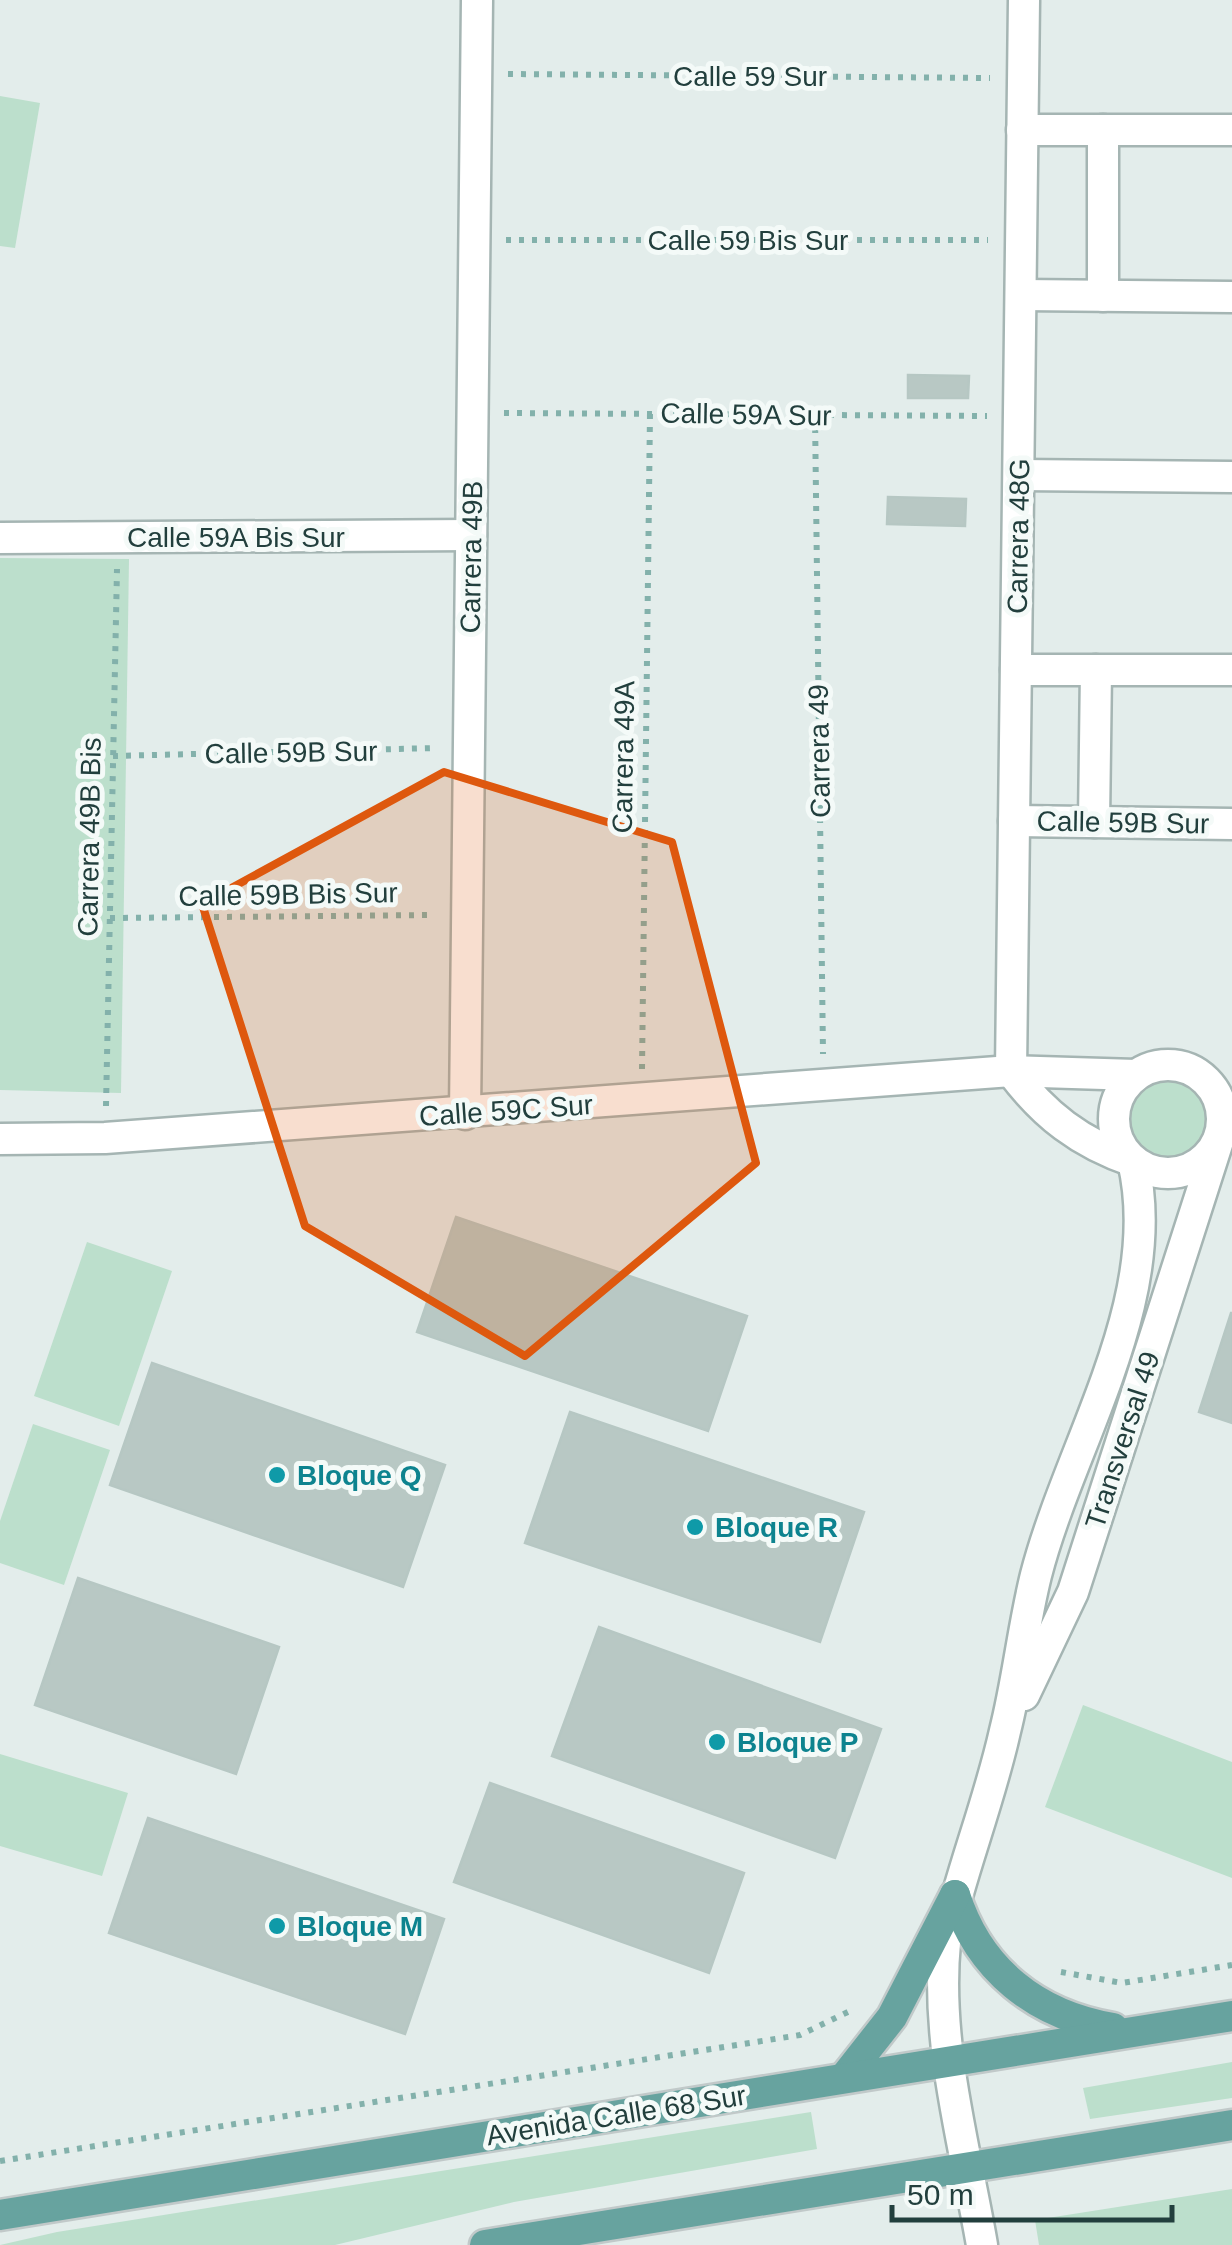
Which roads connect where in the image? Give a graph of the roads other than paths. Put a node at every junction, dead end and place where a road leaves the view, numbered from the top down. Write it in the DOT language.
graph roads {
  1 [pos="478,0"];
  2 [pos="1024,0"];
  3 [pos="1022,130"];
  4 [pos="1103,130"];
  5 [pos="1232,130"];
  6 [pos="1021,295"];
  7 [pos="1103,296"];
  8 [pos="1232,297"];
  9 [pos="1018,474"];
  10 [pos="1232,476"];
  11 [pos="472,535"];
  12 [pos="0,538"];
  13 [pos="1016,670"];
  14 [pos="1096,670"];
  15 [pos="1232,670"];
  16 [pos="1014,821"];
  17 [pos="1094,822"];
  18 [pos="1232,824"];
  19 [pos="1011,1071"];
  20 [pos="1136,1075"];
  21 [pos="1219,1077"];
  22 [pos="465,1114"];
  23 [pos="1225,1134"];
  24 [pos="0,1139"];
  25 [pos="1132,1161"];
  26 [pos="1092,1418"];
  27 [pos="1126,1428"];
  28 [pos="1005,1733"];
  29 [pos="955,1895"];
  30 [pos="1232,2016"];
  31 [pos="1136,2032"];
  32 [pos="948,2061"];
  33 [pos="844,2078"];
  34 [pos="1232,2125"];
  35 [pos="969,2167"];
  36 [pos="0,2214"];
  37 [pos="484,2245"];
  38 [pos="982,2245"];
  1 -- 11 [label="street, Carrera 49B"];
  2 -- 3 [label="street, Carrera 48G"];
  3 -- 4 [label="street"];
  3 -- 6 [label="street, Carrera 48G"];
  4 -- 5 [label="street"];
  4 -- 7 [label="street"];
  6 -- 7 [label="street"];
  6 -- 9 [label="street, Carrera 48G"];
  7 -- 8 [label="street"];
  9 -- 10 [label="street"];
  9 -- 13 [label="street, Carrera 48G"];
  11 -- 12 [label="street, Calle 59A Bis Sur"];
  11 -- 22 [label="street, Carrera 49B"];
  13 -- 14 [label="street"];
  13 -- 16 [label="street, Carrera 48G"];
  14 -- 15 [label="street"];
  14 -- 17 [label="street"];
  16 -- 17 [label="street, Calle 59B Sur"];
  16 -- 19 [label="street, Carrera 48G"];
  17 -- 18 [label="street, Calle 59B Sur"];
  19 -- 20 [label="street, Calle 59C Sur"];
  19 -- 22 [label="street, Calle 59C Sur"];
  19 -- 25 [label="street"];
  20 -- 21 [label="street"];
  20 -- 25 [label="street"];
  21 -- 23 [label="street"];
  22 -- 24 [label="street, Calle 59C Sur"];
  23 -- 25 [label="street"];
  23 -- 27 [label="street, Transversal 49"];
  25 -- 26 [label="street, Transversal 49"];
  26 -- 27 [label="street"];
  26 -- 28 [label="street, Transversal 49"];
  27 -- 28 [label="street, Transversal 49"];
  28 -- 29 [label="street, Transversal 49"];
  29 -- 31 [label="main road"];
  29 -- 32 [label="street, Transversal 49"];
  29 -- 33 [label="main road"];
  30 -- 31 [label="main road, Avenida Calle 68 Sur"];
  31 -- 32 [label="main road, Avenida Calle 68 Sur"];
  32 -- 33 [label="main road, Avenida Calle 68 Sur"];
  32 -- 35 [label="street, Transversal 49"];
  33 -- 36 [label="main road, Avenida Calle 68 Sur"];
  34 -- 35 [label="main road"];
  35 -- 37 [label="main road"];
  35 -- 38 [label="street"];
}
